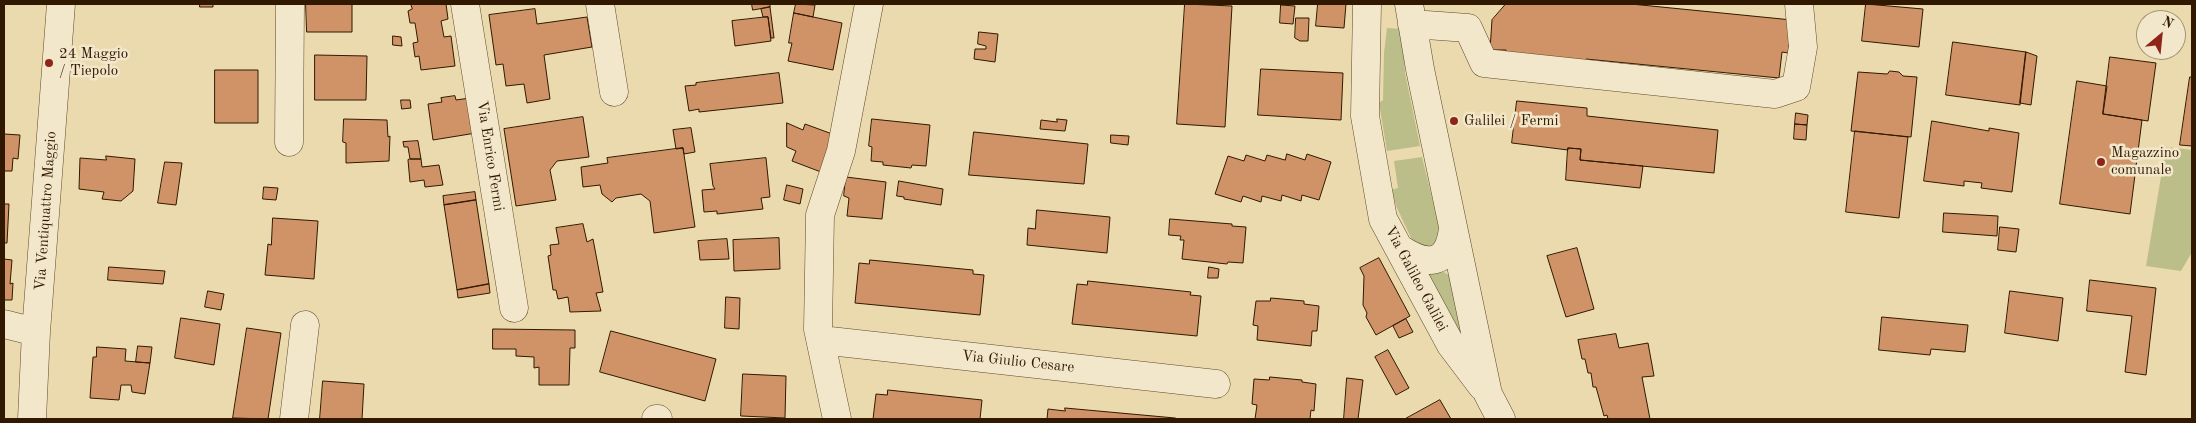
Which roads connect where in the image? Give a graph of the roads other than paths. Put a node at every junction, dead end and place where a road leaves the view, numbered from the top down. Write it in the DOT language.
graph roads {
  1 [pos="62,4"];
  2 [pos="290,4"];
  3 [pos="465,4"];
  4 [pos="600,4"];
  5 [pos="868,4"];
  6 [pos="1367,4"];
  7 [pos="1798,4"];
  8 [pos="1411,14"];
  9 [pos="614,92"];
  10 [pos="289,142"];
  11 [pos="1453,228"];
  12 [pos="1399,248"];
  13 [pos="514,308"];
  14 [pos="4,324"];
  15 [pos="305,325"];
  16 [pos="36,332"];
  17 [pos="821,340"];
  18 [pos="1216,384"];
  19 [pos="1488,394"];
  20 [pos="32,419"];
  21 [pos="294,419"];
  22 [pos="838,419"];
  23 [pos="1501,419"];
  1 -- 16 [label="street, Via Ventiquattro Maggio"];
  2 -- 10 [label="street"];
  3 -- 13 [label="street, Via Enrico Fermi"];
  4 -- 9 [label="street"];
  5 -- 17 [label="street"];
  6 -- 12 [label="street, Via Galileo Galilei"];
  7 -- 8 [label="street"];
  8 -- 11 [label="street, Via Galileo Galilei"];
  11 -- 12 [label="street"];
  11 -- 19 [label="street, Via Galileo Galilei"];
  12 -- 19 [label="street, Via Galileo Galilei"];
  14 -- 16 [label="street"];
  15 -- 21 [label="street"];
  16 -- 20 [label="street, Via Ventiquattro Maggio"];
  17 -- 18 [label="street, Via Giulio Cesare"];
  17 -- 22 [label="street"];
  19 -- 23 [label="street, Via Galileo Galilei"];
}
